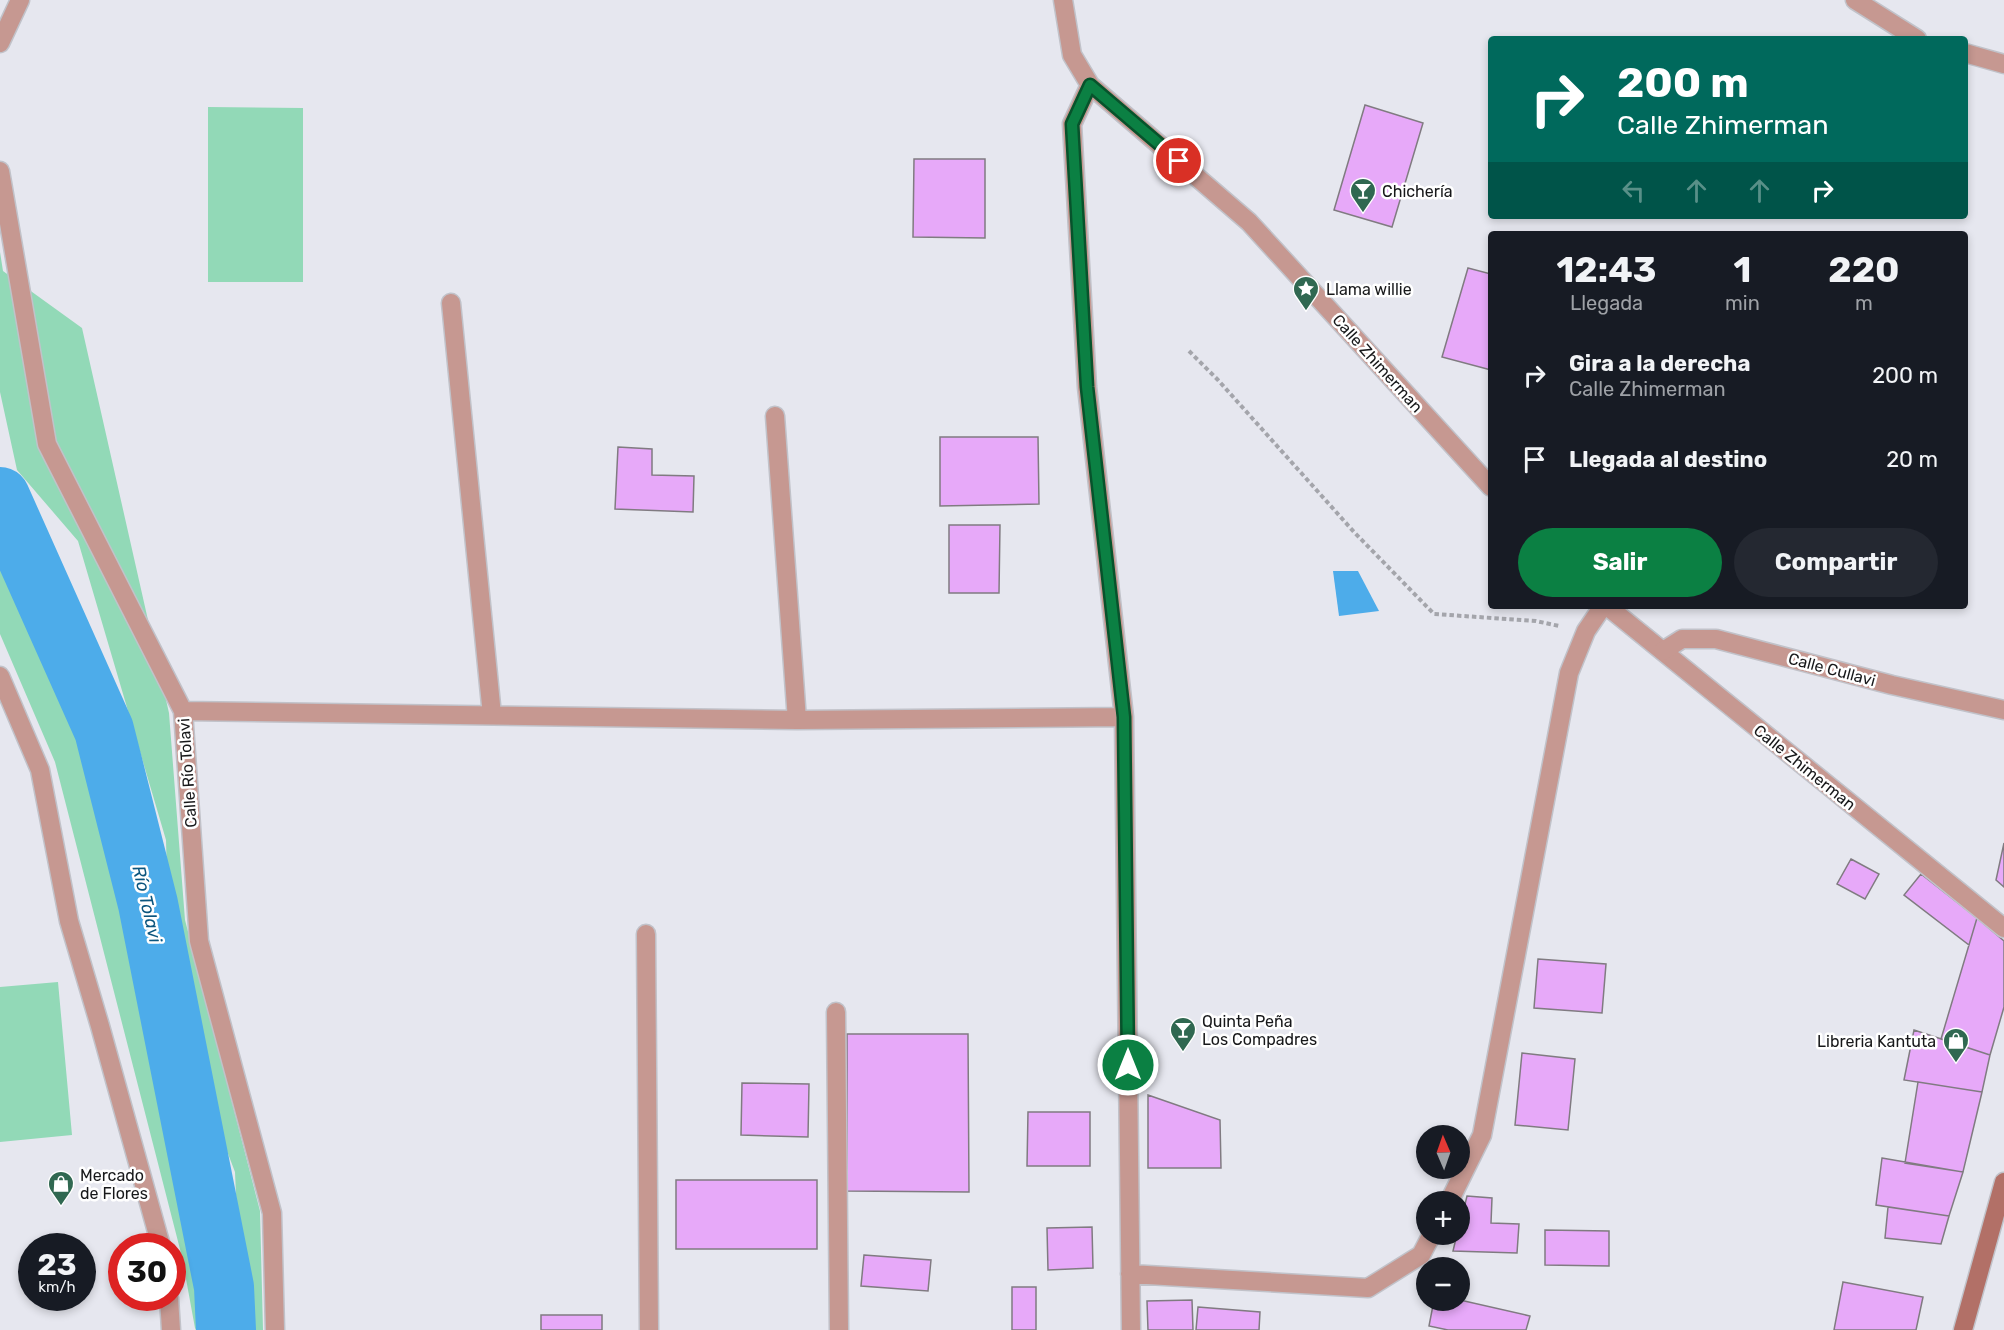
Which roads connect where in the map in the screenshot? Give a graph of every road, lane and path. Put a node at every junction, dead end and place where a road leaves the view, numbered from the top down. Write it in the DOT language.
graph roads {
  1 [pos="20,0"];
  2 [pos="1063,0"];
  3 [pos="1855,0"];
  4 [pos="1912,36"];
  5 [pos="0,43"];
  6 [pos="1968,54"];
  7 [pos="2004,64"];
  8 [pos="1090,85"];
  9 [pos="0,171"];
  10 [pos="451,303"];
  11 [pos="1189,351"];
  12 [pos="775,416"];
  13 [pos="1488,484"];
  14 [pos="1603,609"];
  15 [pos="1609,609"];
  16 [pos="1586,631"];
  17 [pos="1663,651"];
  18 [pos="0,676"];
  19 [pos="5,698"];
  20 [pos="2004,710"];
  21 [pos="183,711"];
  22 [pos="492,715"];
  23 [pos="1124,717"];
  24 [pos="797,720"];
  25 [pos="2004,928"];
  26 [pos="646,934"];
  27 [pos="836,1012"];
  28 [pos="2004,1182"];
  29 [pos="1454,1191"];
  30 [pos="157,1233"];
  31 [pos="1427,1245"];
  32 [pos="1130,1274"];
  33 [pos="170,1311"];
  34 [pos="171,1330"];
  35 [pos="275,1330"];
  36 [pos="649,1330"];
  37 [pos="839,1330"];
  38 [pos="1131,1330"];
  39 [pos="1963,1330"];
  1 -- 5 [label="street"];
  2 -- 8 [label="street, Calle Zhimerman"];
  3 -- 4 [label="street"];
  6 -- 7 [label="street"];
  8 -- 13 [label="street, Calle Zhimerman"];
  8 -- 23 [label="street"];
  9 -- 21 [label="street, Calle Río Tolavi"];
  10 -- 22 [label="street"];
  11 -- 16 [label="path"];
  12 -- 24 [label="street"];
  14 -- 16 [label="street"];
  15 -- 17 [label="street, Calle Zhimerman"];
  16 -- 29 [label="street"];
  17 -- 20 [label="street, Calle Cullavi"];
  17 -- 25 [label="street, Calle Zhimerman"];
  18 -- 19 [label="street"];
  19 -- 30 [label="street"];
  21 -- 22 [label="street"];
  21 -- 35 [label="street, Calle Río Tolavi"];
  22 -- 24 [label="street"];
  23 -- 24 [label="street"];
  23 -- 32 [label="street"];
  26 -- 36 [label="street"];
  27 -- 37 [label="street"];
  28 -- 39 [label="main road"];
  31 -- 32 [label="street"];
  32 -- 38 [label="street"];
  33 -- 34 [label="street"];
}
